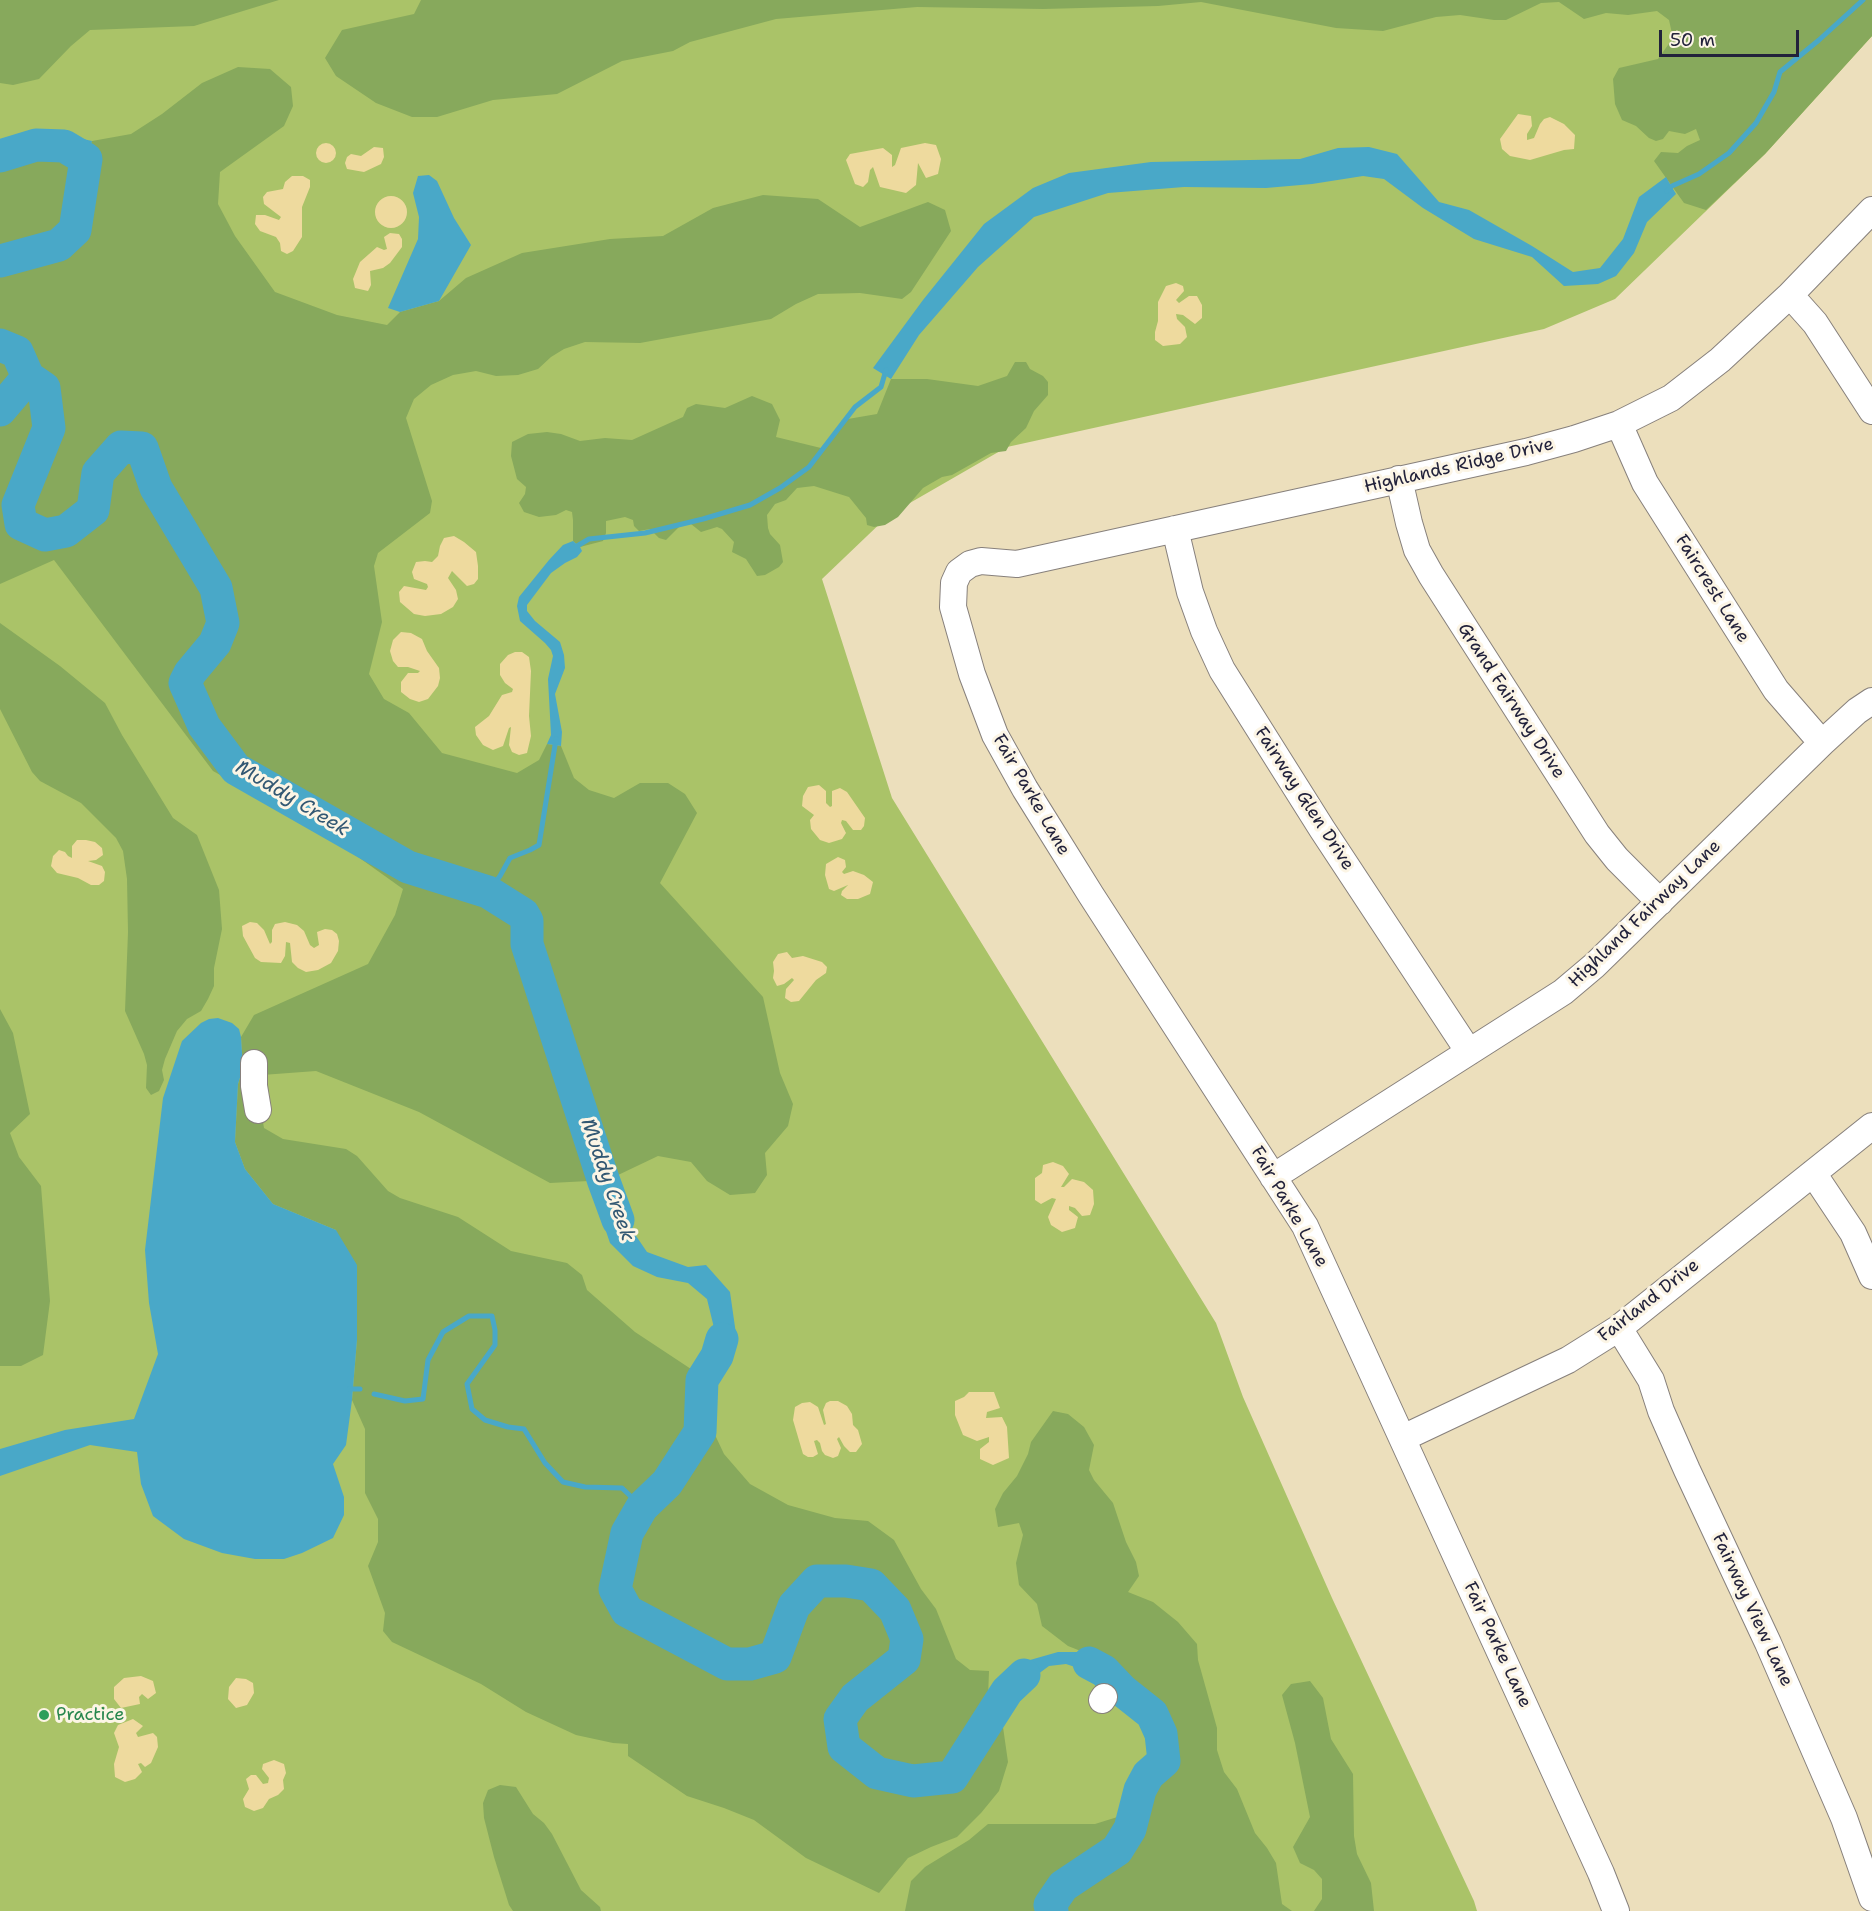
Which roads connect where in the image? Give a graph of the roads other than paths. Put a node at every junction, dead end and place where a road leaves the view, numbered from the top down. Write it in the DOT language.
graph roads {
  1 [pos="1872,210"];
  2 [pos="1790,295"];
  3 [pos="1872,411"];
  4 [pos="1619,424"];
  5 [pos="1399,479"];
  6 [pos="1175,529"];
  7 [pos="970,564"];
  8 [pos="1872,701"];
  9 [pos="1822,743"];
  10 [pos="1660,902"];
  11 [pos="1469,1052"];
  12 [pos="254,1063"];
  13 [pos="258,1110"];
  14 [pos="1872,1126"];
  15 [pos="1814,1173"];
  16 [pos="1274,1177"];
  17 [pos="1872,1276"];
  18 [pos="1619,1328"];
  19 [pos="1403,1438"];
  20 [pos="1872,1898"];
  21 [pos="1616,1911"];
  1 -- 2 [label="street, Highlands Ridge Drive"];
  2 -- 3 [label="street"];
  2 -- 4 [label="street, Highlands Ridge Drive"];
  4 -- 5 [label="street, Highlands Ridge Drive"];
  4 -- 9 [label="street, Faircrest Lane"];
  5 -- 6 [label="street, Highlands Ridge Drive"];
  5 -- 10 [label="street, Grand Fairway Drive"];
  6 -- 7 [label="street, Highlands Ridge Drive"];
  6 -- 11 [label="street, Fairway Glen Drive"];
  7 -- 16 [label="street, Fair Parke Lane"];
  8 -- 9 [label="street, Highland Fairway Lane"];
  9 -- 10 [label="street, Highland Fairway Lane"];
  10 -- 11 [label="street, Highland Fairway Lane"];
  11 -- 16 [label="street, Highland Fairway Lane"];
  12 -- 13 [label="street"];
  14 -- 15 [label="street, Fairland Drive"];
  15 -- 17 [label="street"];
  15 -- 18 [label="street, Fairland Drive"];
  16 -- 19 [label="street, Fair Parke Lane"];
  18 -- 19 [label="street, Fairland Drive"];
  18 -- 20 [label="street, Fairway View Lane"];
  19 -- 21 [label="street, Fair Parke Lane"];
}
